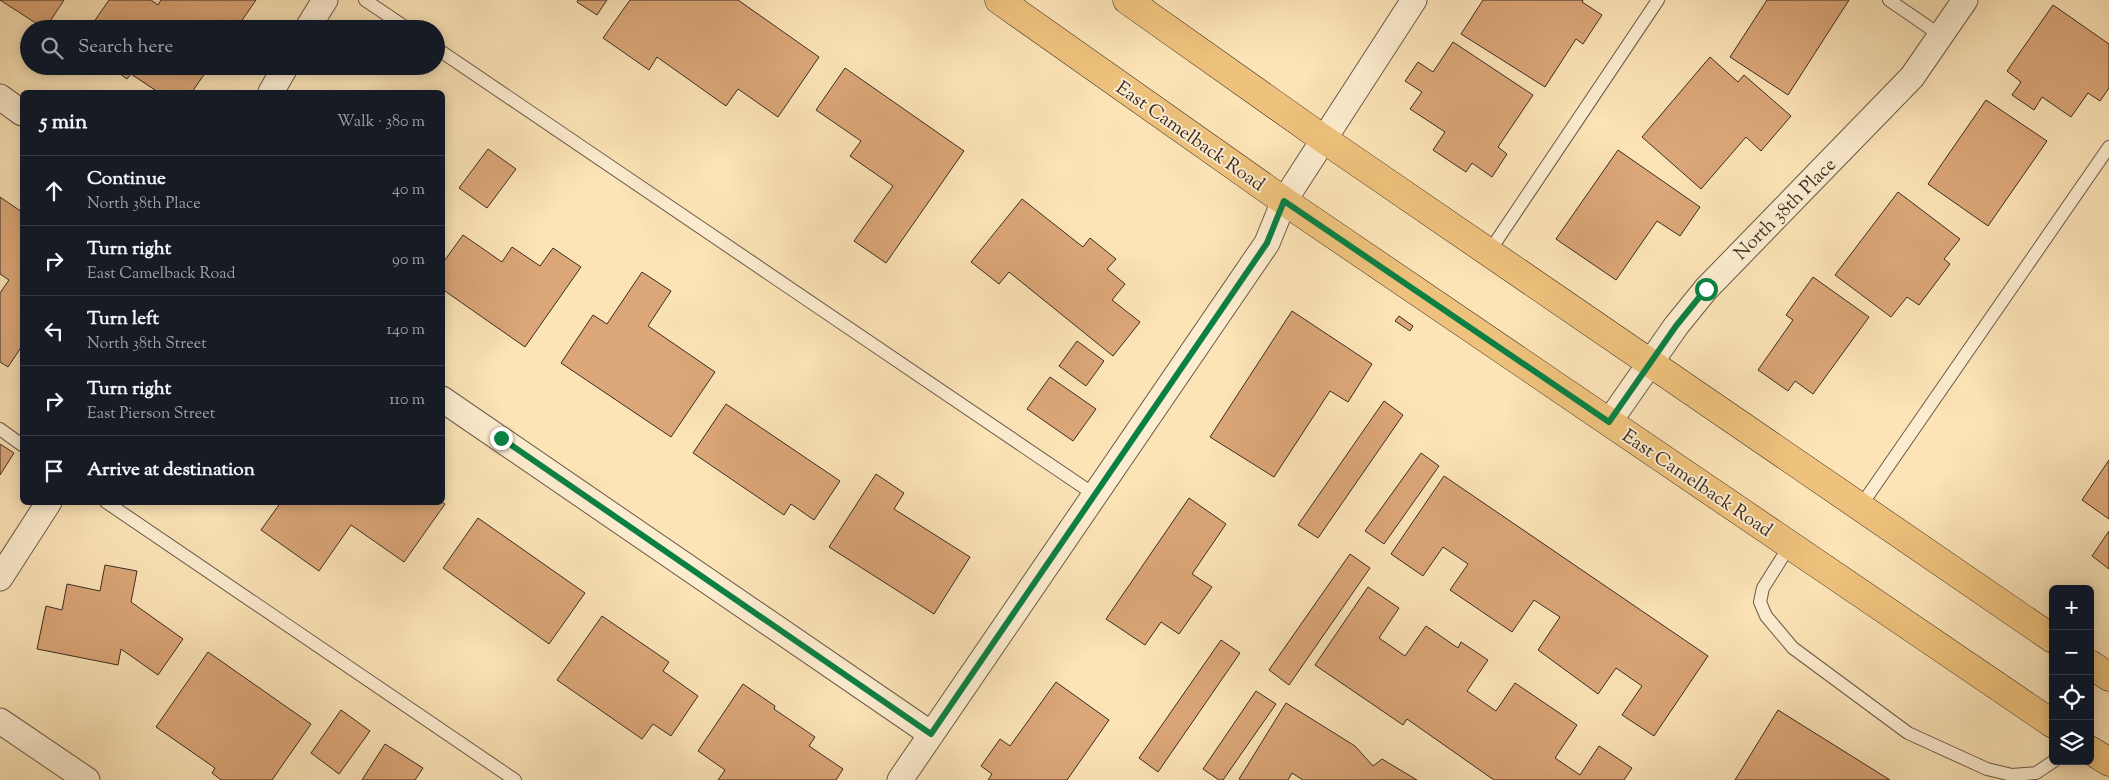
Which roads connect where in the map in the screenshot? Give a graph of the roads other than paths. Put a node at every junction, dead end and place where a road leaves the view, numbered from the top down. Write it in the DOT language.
graph roads {
  1 [pos="325,0"];
  2 [pos="366,0"];
  3 [pos="999,0"];
  4 [pos="1127,0"];
  5 [pos="1414,0"];
  6 [pos="1658,0"];
  7 [pos="1889,0"];
  8 [pos="1965,0"];
  9 [pos="313,20"];
  10 [pos="395,20"];
  11 [pos="1940,35"];
  12 [pos="445,54"];
  13 [pos="280,75"];
  14 [pos="271,90"];
  15 [pos="0,97"];
  16 [pos="20,112"];
  17 [pos="1322,138"];
  18 [pos="2109,147"];
  19 [pos="1284,201"];
  20 [pos="1489,252"];
  21 [pos="1651,362"];
  22 [pos="445,401"];
  23 [pos="1609,422"];
  24 [pos="0,429"];
  25 [pos="20,444"];
  26 [pos="1095,495"];
  27 [pos="47,505"];
  28 [pos="110,505"];
  29 [pos="1860,507"];
  30 [pos="1790,546"];
  31 [pos="0,578"];
  32 [pos="2049,636"];
  33 [pos="2094,667"];
  34 [pos="2109,677"];
  35 [pos="0,721"];
  36 [pos="2049,721"];
  37 [pos="931,734"];
  38 [pos="2094,753"];
  39 [pos="2109,762"];
  40 [pos="2049,765"];
  41 [pos="86,780"];
  42 [pos="515,780"];
  43 [pos="900,780"];
  1 -- 9 [label="street"];
  2 -- 10 [label="lane"];
  3 -- 19 [label="main road, East Camelback Road"];
  4 -- 17 [label="main road"];
  5 -- 17 [label="street"];
  6 -- 20 [label="lane"];
  7 -- 11 [label="lane"];
  8 -- 11 [label="street, North 38th Place"];
  11 -- 21 [label="street, North 38th Place"];
  12 -- 26 [label="lane"];
  13 -- 14 [label="street"];
  15 -- 16 [label="street"];
  17 -- 19 [label="street"];
  17 -- 20 [label="main road"];
  18 -- 29 [label="lane"];
  19 -- 23 [label="main road, East Camelback Road"];
  19 -- 26 [label="street"];
  20 -- 21 [label="main road"];
  21 -- 23 [label="street, North 38th Place"];
  21 -- 29 [label="main road"];
  22 -- 37 [label="street"];
  23 -- 30 [label="main road, East Camelback Road"];
  24 -- 25 [label="lane"];
  26 -- 37 [label="street"];
  27 -- 31 [label="street"];
  28 -- 42 [label="lane"];
  29 -- 32 [label="main road"];
  30 -- 36 [label="main road, East Camelback Road"];
  30 -- 40 [label="lane"];
  33 -- 34 [label="main road"];
  35 -- 41 [label="street"];
  37 -- 43 [label="street"];
  38 -- 39 [label="main road"];
}
